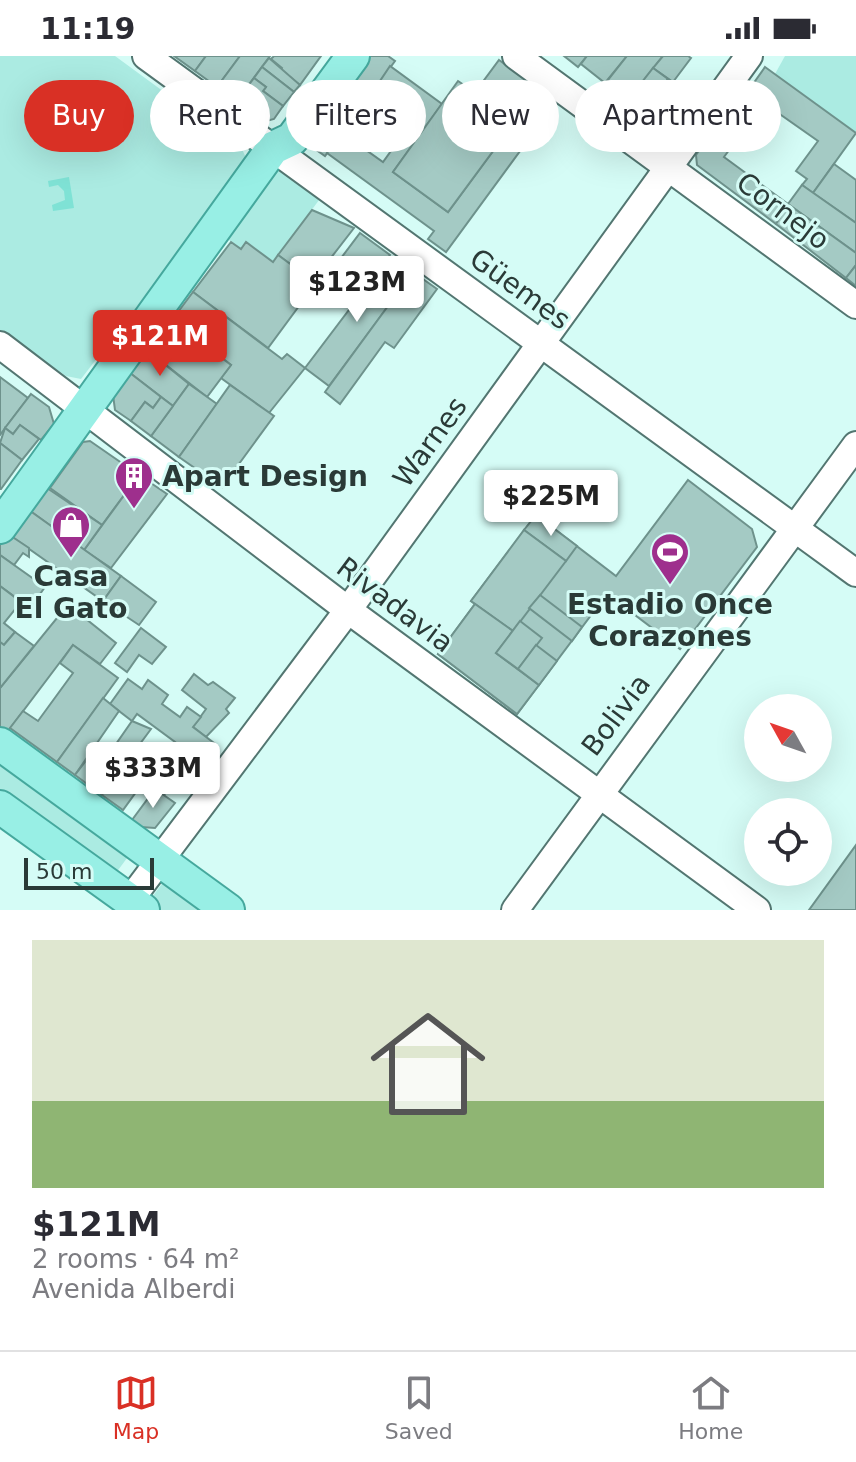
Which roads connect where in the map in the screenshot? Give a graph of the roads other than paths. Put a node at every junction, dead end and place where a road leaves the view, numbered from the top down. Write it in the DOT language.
graph roads {
  1 [pos="146,56"];
  2 [pos="336,56"];
  3 [pos="353,56"];
  4 [pos="516,56"];
  5 [pos="749,56"];
  6 [pos="273,148"];
  7 [pos="668,164"];
  8 [pos="856,305"];
  9 [pos="540,343"];
  10 [pos="0,345"];
  11 [pos="84,410"];
  12 [pos="856,445"];
  13 [pos="0,527"];
  14 [pos="794,528"];
  15 [pos="856,573"];
  16 [pos="348,610"];
  17 [pos="0,744"];
  18 [pos="598,794"];
  19 [pos="0,807"];
  20 [pos="160,860"];
  21 [pos="136,905"];
  22 [pos="228,910"];
  23 [pos="515,910"];
  24 [pos="757,910"];
  1 -- 6 [label="street, Güemes"];
  2 -- 6 [label="street"];
  3 -- 6 [label="main road"];
  4 -- 7 [label="street, Cornejo"];
  5 -- 7 [label="street, Warnes"];
  6 -- 9 [label="street, Güemes"];
  6 -- 11 [label="main road"];
  7 -- 8 [label="street, Cornejo"];
  7 -- 9 [label="street, Warnes"];
  9 -- 14 [label="street, Güemes"];
  9 -- 16 [label="street, Warnes"];
  10 -- 11 [label="street, Rivadavia"];
  11 -- 13 [label="main road"];
  11 -- 16 [label="street, Rivadavia"];
  12 -- 14 [label="street, Bolivia"];
  14 -- 15 [label="street, Güemes"];
  14 -- 18 [label="street, Bolivia"];
  16 -- 18 [label="street, Rivadavia"];
  16 -- 20 [label="street, Warnes"];
  17 -- 20 [label="main road"];
  18 -- 23 [label="street, Bolivia"];
  18 -- 24 [label="street, Rivadavia"];
  19 -- 21 [label="main road"];
  20 -- 21 [label="street, Warnes"];
  20 -- 22 [label="main road"];
}
